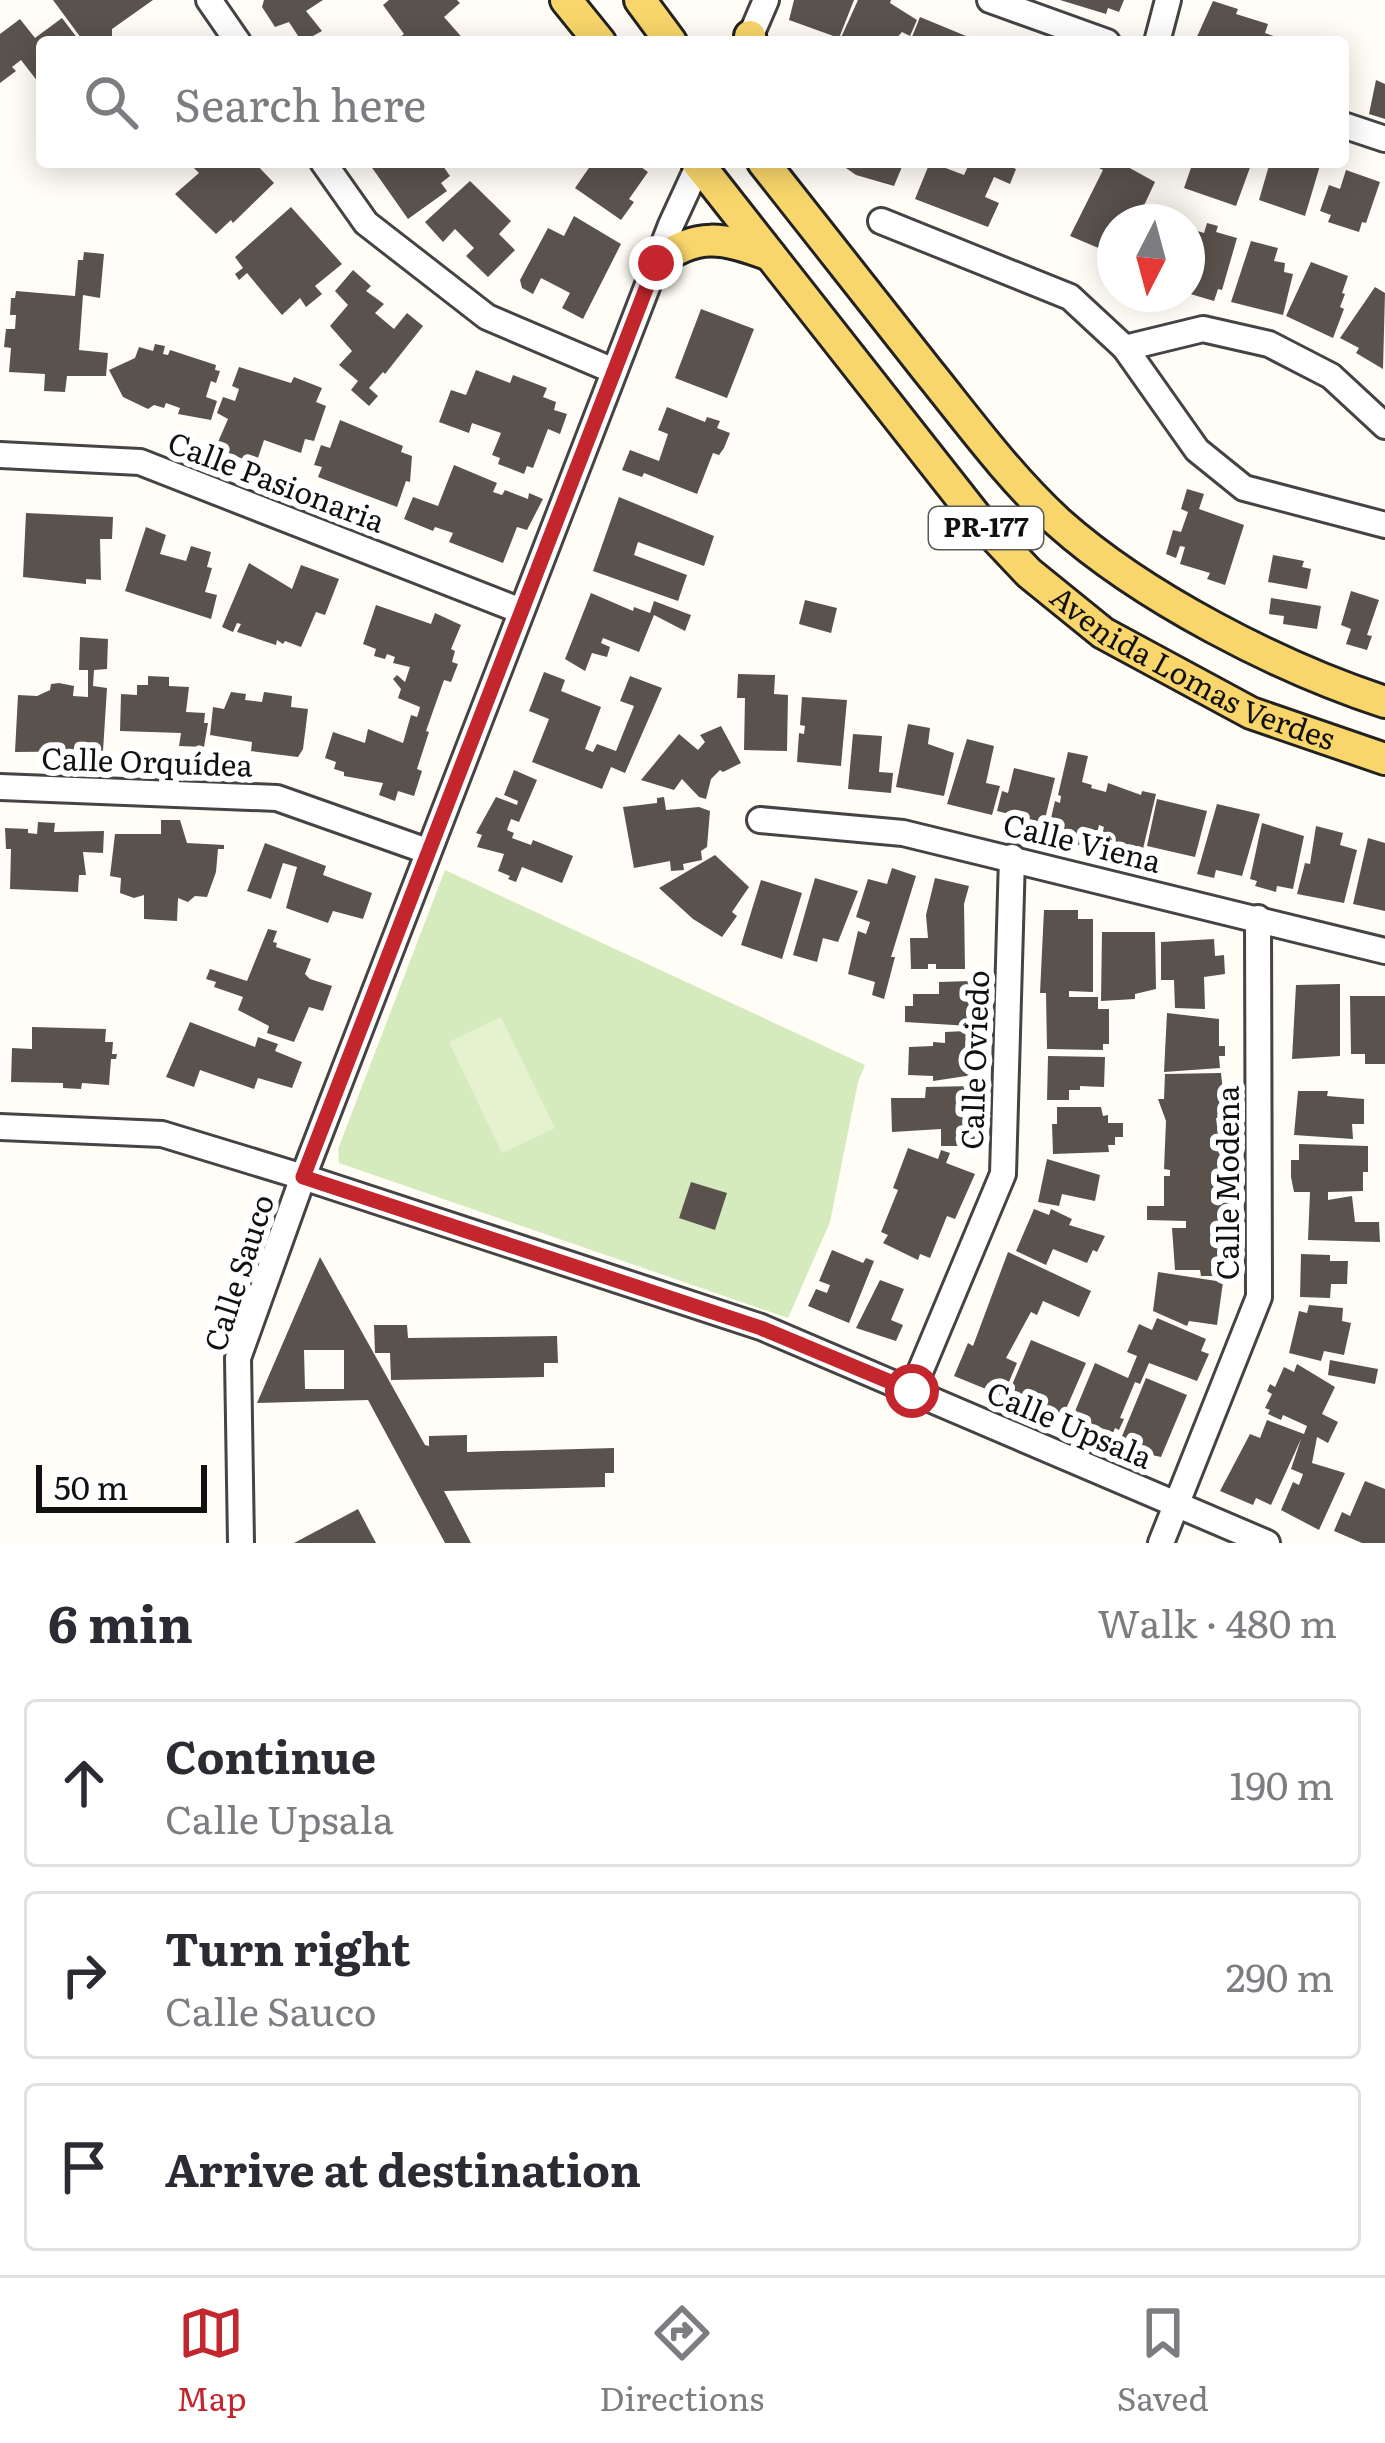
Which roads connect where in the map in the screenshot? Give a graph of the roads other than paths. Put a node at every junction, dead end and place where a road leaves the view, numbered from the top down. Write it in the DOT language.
graph roads {
  1 [pos="208,0"];
  2 [pos="566,0"];
  3 [pos="640,0"];
  4 [pos="766,0"];
  5 [pos="990,0"];
  6 [pos="1168,0"];
  7 [pos="234,36"];
  8 [pos="595,36"];
  9 [pos="667,36"];
  10 [pos="752,36"];
  11 [pos="1090,36"];
  12 [pos="1158,36"];
  13 [pos="1349,126"];
  14 [pos="1385,139"];
  15 [pos="327,168"];
  16 [pos="696,168"];
  17 [pos="702,168"];
  18 [pos="768,168"];
  19 [pos="880,221"];
  20 [pos="770,255"];
  21 [pos="656,263"];
  22 [pos="1125,348"];
  23 [pos="614,371"];
  24 [pos="1385,426"];
  25 [pos="0,454"];
  26 [pos="1385,525"];
  27 [pos="520,611"];
  28 [pos="1385,702"];
  29 [pos="1385,758"];
  30 [pos="0,787"];
  31 [pos="760,820"];
  32 [pos="427,851"];
  33 [pos="1012,857"];
  34 [pos="1258,918"];
  35 [pos="1385,951"];
  36 [pos="0,1127"];
  37 [pos="303,1177"];
  38 [pos="912,1391"];
  39 [pos="1178,1505"];
  40 [pos="241,1543"];
  41 [pos="1161,1543"];
  42 [pos="1267,1543"];
  1 -- 7 [label="street"];
  2 -- 8 [label="main road"];
  3 -- 9 [label="main road"];
  4 -- 10 [label="street"];
  5 -- 11 [label="street"];
  6 -- 12 [label="street"];
  13 -- 14 [label="street"];
  15 -- 23 [label="street"];
  16 -- 21 [label="street, Calle Sauco"];
  17 -- 20 [label="main road, Avenida Lomas Verdes / PR-177"];
  18 -- 28 [label="main road, Avenida Lomas Verdes / PR-177"];
  19 -- 22 [label="street"];
  20 -- 21 [label="main road"];
  20 -- 29 [label="main road, Avenida Lomas Verdes / PR-177"];
  21 -- 23 [label="street, Calle Sauco"];
  22 -- 24 [label="street"];
  22 -- 26 [label="street"];
  23 -- 27 [label="street, Calle Sauco"];
  25 -- 27 [label="street, Calle Pasionaria"];
  27 -- 32 [label="street, Calle Sauco"];
  30 -- 32 [label="street, Calle Orquídea"];
  31 -- 33 [label="street, Calle Viena"];
  32 -- 37 [label="street, Calle Sauco"];
  33 -- 34 [label="street, Calle Viena"];
  33 -- 38 [label="street, Calle Oviedo"];
  34 -- 35 [label="street, Calle Viena"];
  34 -- 39 [label="street, Calle Modena"];
  36 -- 37 [label="street, Calle Upsala"];
  37 -- 38 [label="street, Calle Upsala"];
  37 -- 40 [label="street, Calle Sauco"];
  38 -- 39 [label="street, Calle Upsala"];
  39 -- 41 [label="street, Calle Modena"];
  39 -- 42 [label="street, Calle Upsala"];
}
